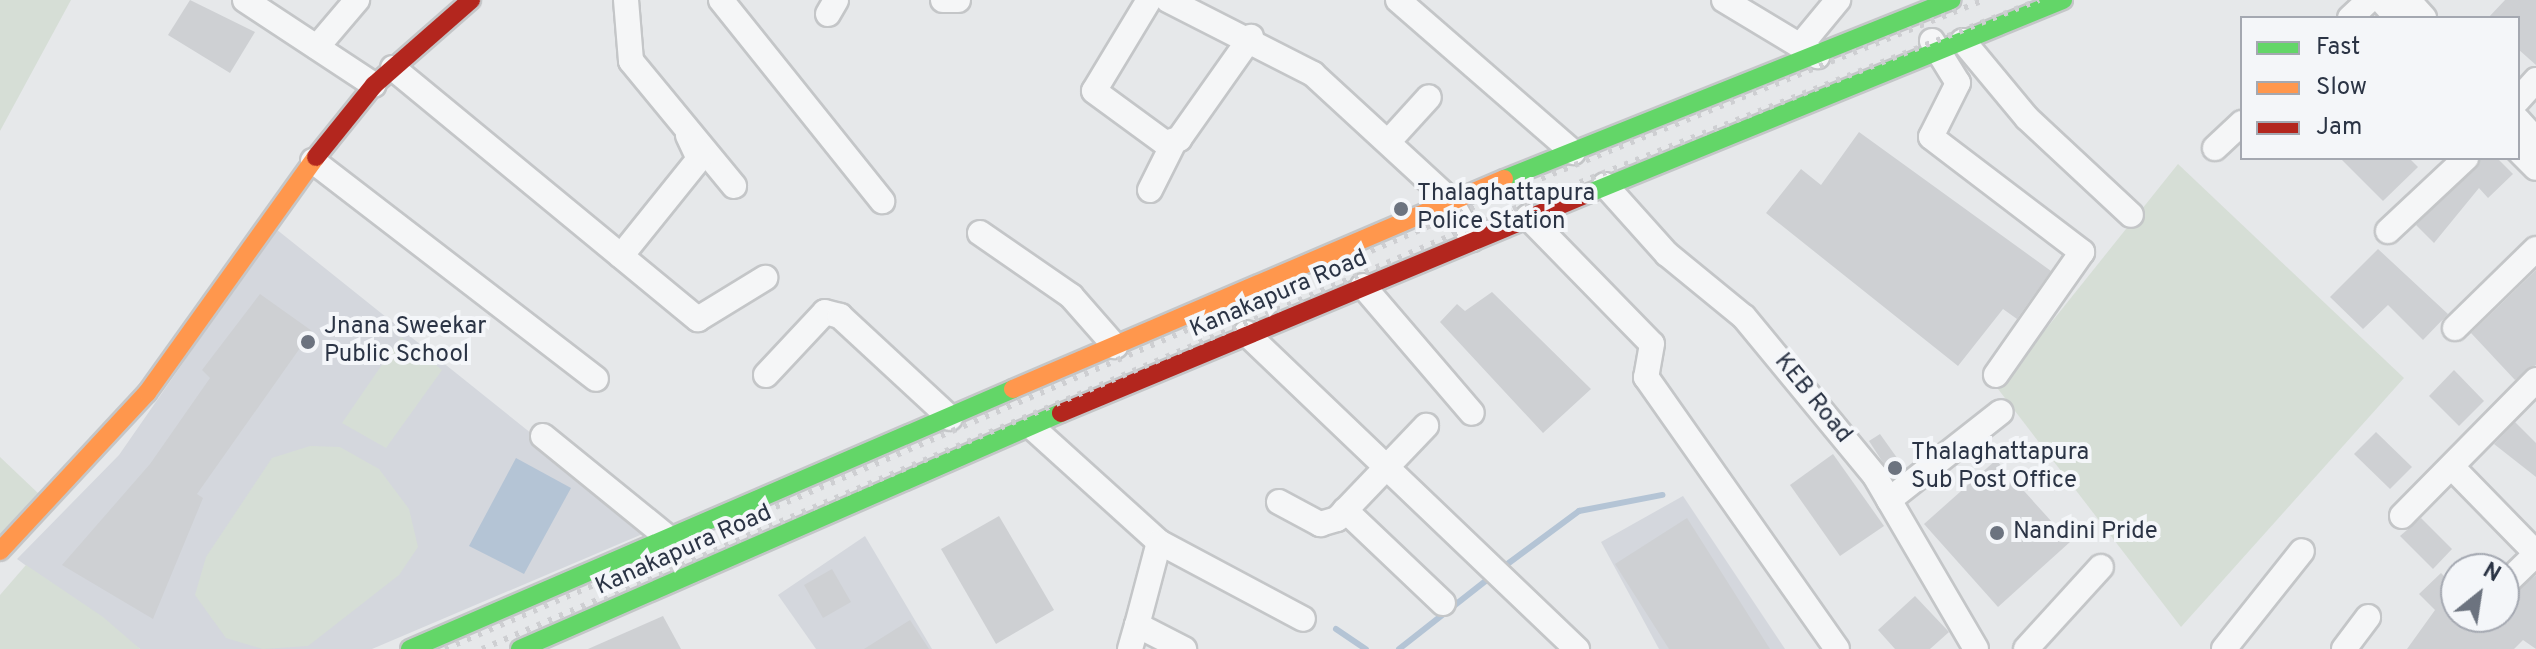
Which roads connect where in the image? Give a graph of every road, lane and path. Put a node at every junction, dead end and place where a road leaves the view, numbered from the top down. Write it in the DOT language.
graph roads {
  1 [pos="357,0"];
  2 [pos="471,0"];
  3 [pos="626,0"];
  4 [pos="721,0"];
  5 [pos="943,0"];
  6 [pos="958,0"];
  7 [pos="1149,0"];
  8 [pos="1398,0"];
  9 [pos="1838,0"];
  10 [pos="1951,0"];
  11 [pos="2063,0"];
  12 [pos="2369,0"];
  13 [pos="2381,0"];
  14 [pos="2408,0"];
  15 [pos="1174,1"];
  16 [pos="253,2"];
  17 [pos="1730,2"];
  18 [pos="1920,12"];
  19 [pos="2352,16"];
  20 [pos="2395,16"];
  21 [pos="2422,16"];
  22 [pos="1251,37"];
  23 [pos="1963,41"];
  24 [pos="317,47"];
  25 [pos="1809,51"];
  26 [pos="1937,52"];
  27 [pos="393,68"];
  28 [pos="2536,80"];
  29 [pos="374,85"];
  30 [pos="1429,97"];
  31 [pos="2520,98"];
  32 [pos="2520,122"];
  33 [pos="2240,125"];
  34 [pos="685,127"];
  35 [pos="2536,140"];
  36 [pos="1389,141"];
  37 [pos="1173,144"];
  38 [pos="2215,148"];
  39 [pos="1573,152"];
  40 [pos="2520,152"];
  41 [pos="2464,160"];
  42 [pos="313,161"];
  43 [pos="2536,168"];
  44 [pos="1605,185"];
  45 [pos="734,186"];
  46 [pos="1150,190"];
  47 [pos="1450,200"];
  48 [pos="882,201"];
  49 [pos="2131,215"];
  50 [pos="1528,217"];
  51 [pos="2388,231"];
  52 [pos="980,233"];
  53 [pos="1472,239"];
  54 [pos="2536,249"];
  55 [pos="621,256"];
  56 [pos="765,278"];
  57 [pos="1363,286"];
  58 [pos="2455,328"];
  59 [pos="1246,333"];
  60 [pos="1115,346"];
  61 [pos="766,375"];
  62 [pos="1996,375"];
  63 [pos="596,379"];
  64 [pos="2536,380"];
  65 [pos="2001,412"];
  66 [pos="1472,413"];
  67 [pos="950,418"];
  68 [pos="1426,426"];
  69 [pos="1034,429"];
  70 [pos="543,436"];
  71 [pos="1387,465"];
  72 [pos="2452,467"];
  73 [pos="1889,500"];
  74 [pos="1279,502"];
  75 [pos="1345,510"];
  76 [pos="2402,516"];
  77 [pos="671,540"];
  78 [pos="1159,542"];
  79 [pos="0,551"];
  80 [pos="2302,551"];
  81 [pos="2535,554"];
  82 [pos="2101,567"];
  83 [pos="2520,569"];
  84 [pos="533,600"];
  85 [pos="1443,603"];
  86 [pos="2368,617"];
  87 [pos="1303,619"];
  88 [pos="1137,625"];
  89 [pos="558,642"];
  90 [pos="410,649"];
  91 [pos="520,649"];
  92 [pos="1130,649"];
  93 [pos="1184,649"];
  94 [pos="1577,649"];
  95 [pos="1837,649"];
  96 [pos="1976,649"];
  97 [pos="2026,649"];
  98 [pos="2224,649"];
  99 [pos="2344,649"];
  1 -- 24 [label="street"];
  2 -- 27 [label="main road"];
  3 -- 34 [label="street"];
  4 -- 48 [label="street"];
  5 -- 6 [label="street"];
  7 -- 37 [label="street"];
  8 -- 39 [label="street"];
  9 -- 25 [label="street"];
  10 -- 18 [label="main road, Kanakapura Road"];
  11 -- 23 [label="main road, Kanakapura Road"];
  12 -- 19 [label="street"];
  13 -- 20 [label="street"];
  14 -- 21 [label="street"];
  15 -- 22 [label="street"];
  16 -- 24 [label="street"];
  17 -- 25 [label="street"];
  18 -- 25 [label="main road, Kanakapura Road"];
  18 -- 26 [label="street"];
  22 -- 36 [label="street"];
  22 -- 37 [label="street"];
  23 -- 26 [label="main road, Kanakapura Road"];
  23 -- 49 [label="street"];
  24 -- 29 [label="street"];
  25 -- 39 [label="main road, Kanakapura Road"];
  26 -- 44 [label="main road, Kanakapura Road"];
  26 -- 62 [label="street"];
  27 -- 29 [label="main road"];
  27 -- 55 [label="street"];
  28 -- 31 [label="street"];
  29 -- 42 [label="main road"];
  30 -- 36 [label="street"];
  32 -- 35 [label="street"];
  33 -- 38 [label="street"];
  34 -- 45 [label="street"];
  34 -- 55 [label="street"];
  36 -- 47 [label="street"];
  37 -- 46 [label="street"];
  39 -- 47 [label="main road, Kanakapura Road"];
  40 -- 43 [label="street"];
  41 -- 51 [label="street"];
  42 -- 63 [label="street"];
  42 -- 79 [label="main road"];
  44 -- 50 [label="main road, Kanakapura Road"];
  44 -- 73 [label="street, KEB Road"];
  47 -- 53 [label="street"];
  47 -- 60 [label="main road, Kanakapura Road"];
  50 -- 53 [label="main road, Kanakapura Road"];
  50 -- 95 [label="street"];
  52 -- 60 [label="street"];
  53 -- 57 [label="main road, Kanakapura Road"];
  54 -- 58 [label="street"];
  55 -- 56 [label="street"];
  57 -- 59 [label="main road, Kanakapura Road"];
  57 -- 66 [label="street"];
  59 -- 69 [label="main road, Kanakapura Road"];
  59 -- 71 [label="street"];
  60 -- 67 [label="main road, Kanakapura Road"];
  61 -- 67 [label="street"];
  64 -- 72 [label="street"];
  65 -- 73 [label="street"];
  67 -- 77 [label="main road, Kanakapura Road"];
  68 -- 71 [label="street"];
  69 -- 78 [label="street"];
  69 -- 89 [label="main road, Kanakapura Road"];
  70 -- 77 [label="street"];
  71 -- 75 [label="street"];
  71 -- 94 [label="street"];
  72 -- 76 [label="street"];
  72 -- 81 [label="street"];
  73 -- 96 [label="street, KEB Road"];
  74 -- 75 [label="street"];
  75 -- 85 [label="street"];
  77 -- 84 [label="main road, Kanakapura Road"];
  78 -- 87 [label="street"];
  78 -- 88 [label="street"];
  80 -- 98 [label="street"];
  81 -- 83 [label="street"];
  82 -- 97 [label="street"];
  84 -- 89 [label="main road"];
  84 -- 90 [label="main road, Kanakapura Road"];
  86 -- 99 [label="street"];
  88 -- 92 [label="street"];
  88 -- 93 [label="street"];
  89 -- 91 [label="main road, Kanakapura Road"];
}
